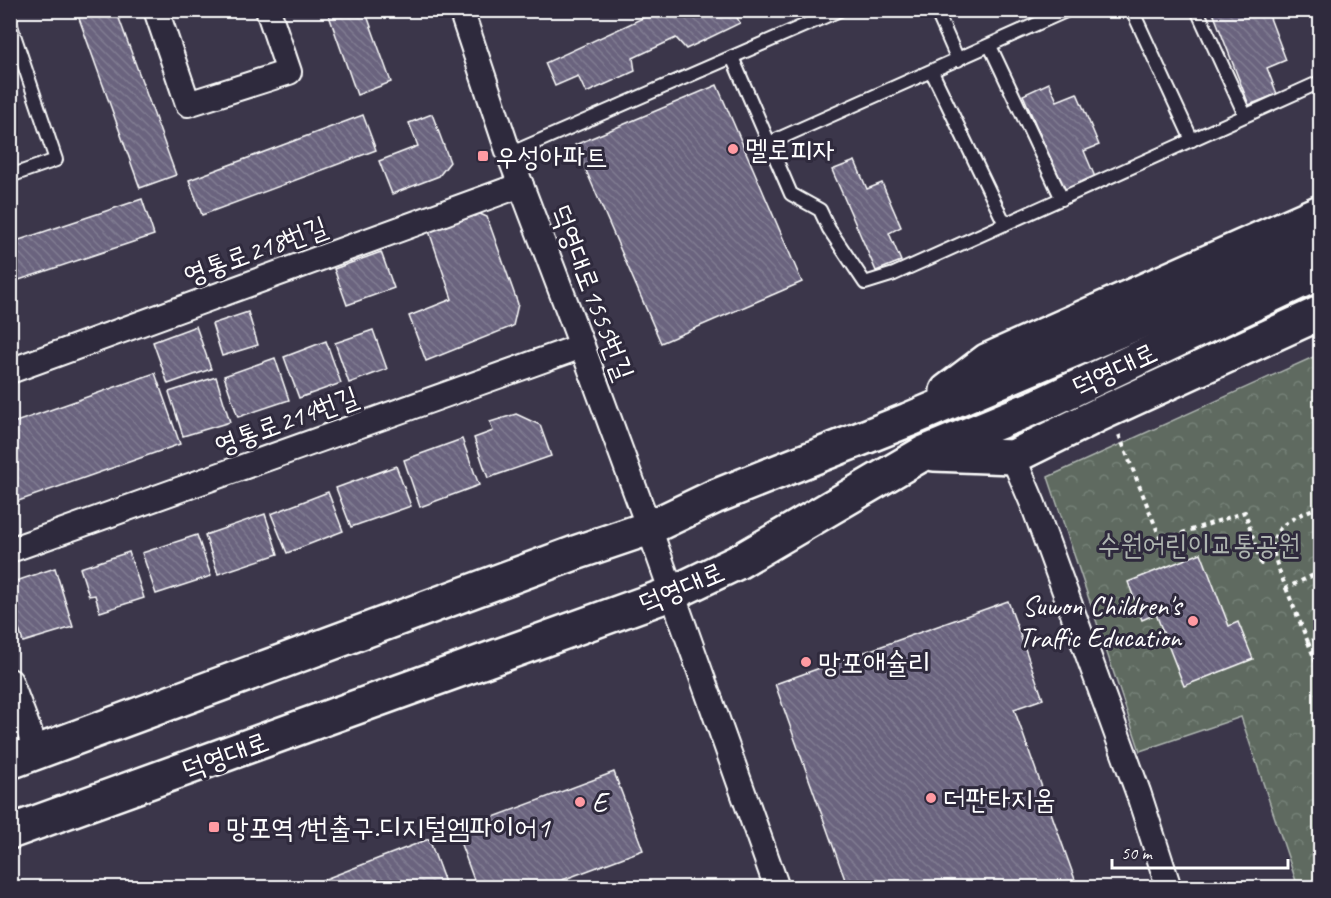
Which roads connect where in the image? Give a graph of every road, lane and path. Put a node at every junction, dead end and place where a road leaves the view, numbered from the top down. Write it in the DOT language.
graph roads {
  1 [pos="156,10"];
  2 [pos="268,10"];
  3 [pos="461,10"];
  4 [pos="840,10"];
  5 [pos="936,10"];
  6 [pos="1132,10"];
  7 [pos="1197,10"];
  8 [pos="1067,11"];
  9 [pos="10,23"];
  10 [pos="990,46"];
  11 [pos="732,57"];
  12 [pos="958,60"];
  13 [pos="932,72"];
  14 [pos="1320,82"];
  15 [pos="1245,115"];
  16 [pos="1191,140"];
  17 [pos="769,143"];
  18 [pos="508,154"];
  19 [pos="10,176"];
  20 [pos="521,185"];
  21 [pos="1062,198"];
  22 [pos="1320,212"];
  23 [pos="1005,224"];
  24 [pos="1320,243"];
  25 [pos="1320,272"];
  26 [pos="1217,305"];
  27 [pos="1320,313"];
  28 [pos="582,346"];
  29 [pos="10,371"];
  30 [pos="908,420"];
  31 [pos="1119,434"];
  32 [pos="924,453"];
  33 [pos="1012,457"];
  34 [pos="1320,506"];
  35 [pos="649,528"];
  36 [pos="1273,546"];
  37 [pos="10,550"];
  38 [pos="1320,572"];
  39 [pos="1286,588"];
  40 [pos="673,594"];
  41 [pos="1320,637"];
  42 [pos="1308,642"];
  43 [pos="1320,673"];
  44 [pos="10,681"];
  45 [pos="24,757"];
  46 [pos="10,832"];
  47 [pos="777,888"];
  48 [pos="1169,888"];
  1 -- 2 [label="street"];
  3 -- 18 [label="street, 덕영대로1555번길"];
  4 -- 11 [label="lane"];
  5 -- 12 [label="lane"];
  6 -- 16 [label="lane"];
  7 -- 15 [label="lane"];
  8 -- 10 [label="lane"];
  9 -- 19 [label="lane"];
  10 -- 12 [label="lane"];
  10 -- 21 [label="lane"];
  11 -- 17 [label="lane"];
  11 -- 18 [label="lane"];
  12 -- 13 [label="lane"];
  13 -- 17 [label="lane"];
  13 -- 23 [label="lane"];
  14 -- 15 [label="lane"];
  15 -- 16 [label="lane"];
  16 -- 21 [label="lane"];
  17 -- 23 [label="lane"];
  18 -- 20 [label="street, 덕영대로1555번길"];
  20 -- 28 [label="street, 덕영대로1555번길"];
  20 -- 29 [label="street, 영통로218번길"];
  21 -- 23 [label="lane"];
  22 -- 30 [label="main road"];
  24 -- 26 [label="main road, 덕영대로"];
  25 -- 26 [label="main road, 덕영대로"];
  26 -- 30 [label="main road, 덕영대로"];
  26 -- 32 [label="main road, 덕영대로"];
  27 -- 33 [label="main road"];
  28 -- 35 [label="street, 덕영대로1555번길"];
  28 -- 37 [label="street, 영통로214번길"];
  30 -- 35 [label="main road, 덕영대로"];
  31 -- 36 [label="path"];
  32 -- 33 [label="main road"];
  32 -- 40 [label="main road, 덕영대로"];
  33 -- 48 [label="street"];
  34 -- 36 [label="path"];
  35 -- 40 [label="street, 덕영대로1555번길"];
  35 -- 45 [label="main road, 덕영대로"];
  36 -- 39 [label="path"];
  38 -- 39 [label="path"];
  39 -- 42 [label="path"];
  40 -- 46 [label="main road, 덕영대로"];
  40 -- 47 [label="street, 덕영대로1555번길"];
  41 -- 42 [label="path"];
  42 -- 43 [label="path"];
  44 -- 45 [label="street"];
}
